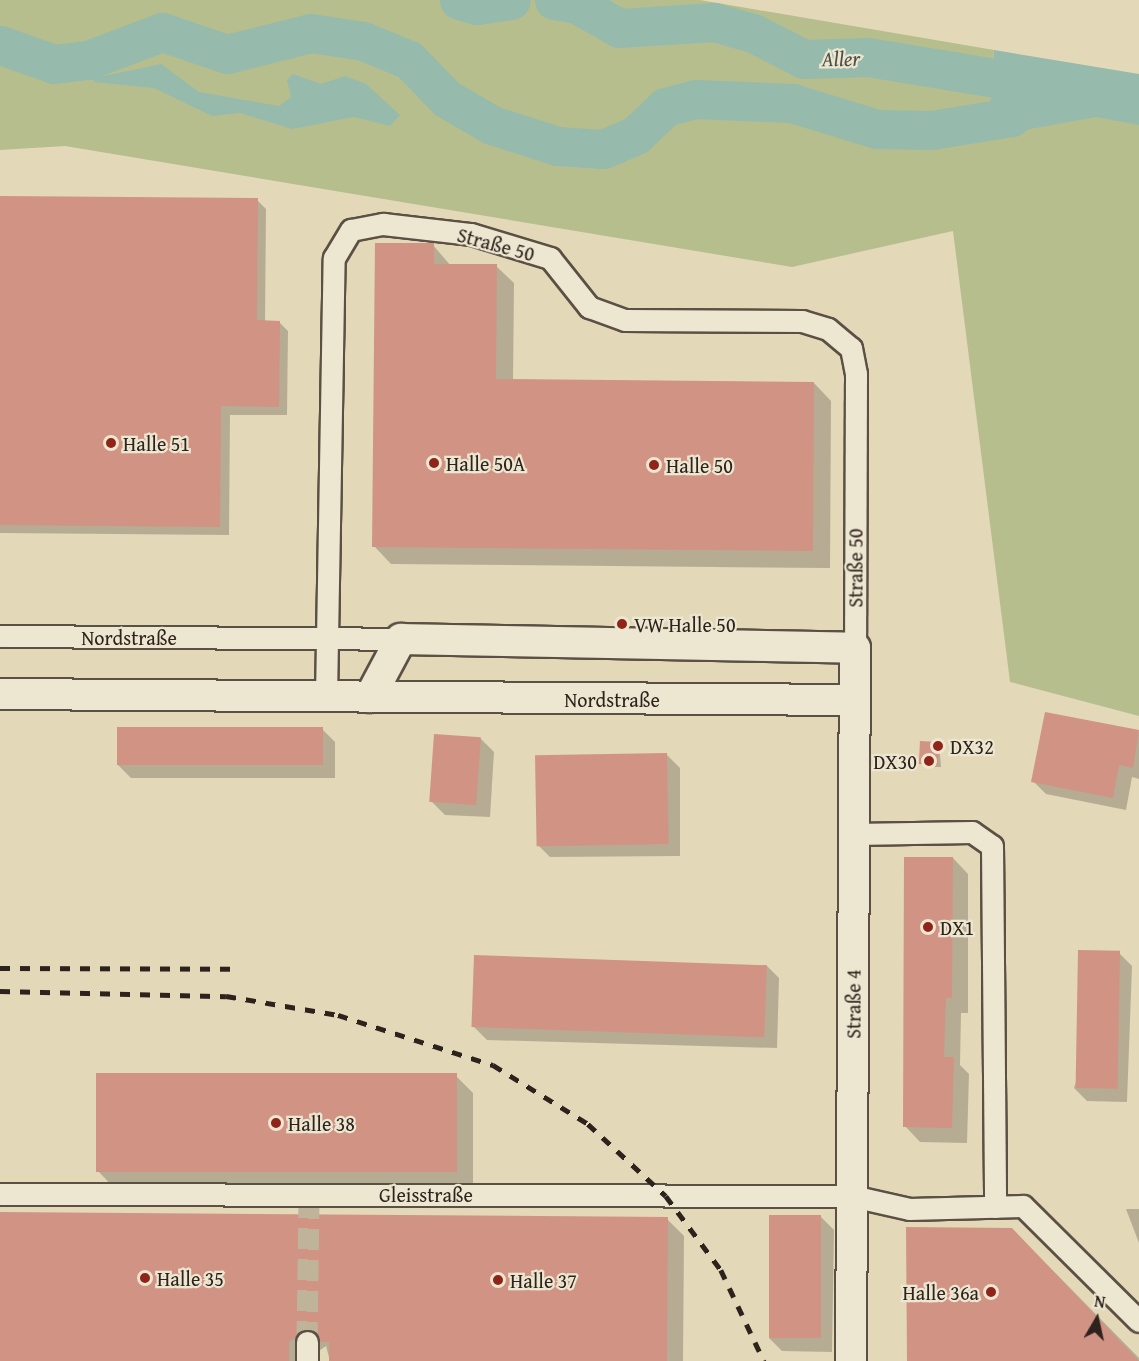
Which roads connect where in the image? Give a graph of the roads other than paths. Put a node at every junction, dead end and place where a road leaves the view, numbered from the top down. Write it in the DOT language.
graph roads {
  1 [pos="0,636"];
  2 [pos="327,639"];
  3 [pos="401,639"];
  4 [pos="855,648"];
  5 [pos="0,694"];
  6 [pos="327,697"];
  7 [pos="370,698"];
  8 [pos="854,700"];
  9 [pos="854,834"];
  10 [pos="0,1194"];
  11 [pos="852,1196"];
  12 [pos="995,1207"];
  13 [pos="1139,1321"];
  14 [pos="851,1361"];
  1 -- 2 [label="street, Nordstraße"];
  2 -- 3 [label="street, Nordstraße"];
  2 -- 4 [label="street, Straße 50"];
  2 -- 6 [label="street, Straße 50"];
  3 -- 4 [label="street, Nordstraße"];
  3 -- 7 [label="street"];
  4 -- 8 [label="street, Straße 4"];
  5 -- 6 [label="street, Nordstraße"];
  6 -- 7 [label="street, Nordstraße"];
  7 -- 8 [label="street, Nordstraße"];
  8 -- 9 [label="street, Straße 4"];
  9 -- 11 [label="street, Straße 4"];
  9 -- 12 [label="street"];
  10 -- 11 [label="street, Gleisstraße"];
  11 -- 12 [label="street, Gleisstraße"];
  11 -- 14 [label="street, Straße 4"];
  12 -- 13 [label="street, Gleisstraße"];
}
